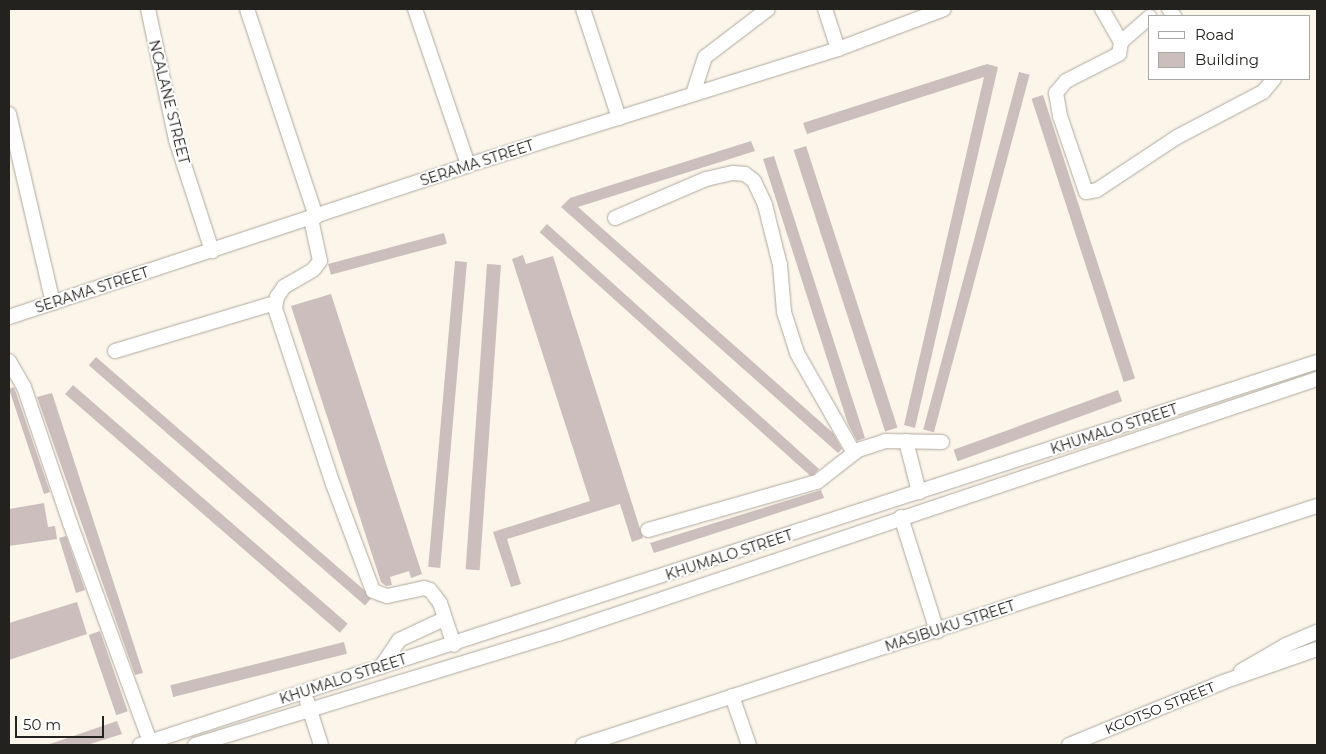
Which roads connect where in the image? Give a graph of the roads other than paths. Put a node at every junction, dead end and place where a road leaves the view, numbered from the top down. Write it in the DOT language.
graph roads {
  1 [pos="148,9"];
  2 [pos="247,9"];
  3 [pos="414,9"];
  4 [pos="583,9"];
  5 [pos="768,9"];
  6 [pos="825,9"];
  7 [pos="944,9"];
  8 [pos="1102,9"];
  9 [pos="1148,19"];
  10 [pos="1122,42"];
  11 [pos="838,49"];
  12 [pos="1273,80"];
  13 [pos="693,94"];
  14 [pos="9,114"];
  15 [pos="619,118"];
  16 [pos="468,165"];
  17 [pos="314,218"];
  18 [pos="615,218"];
  19 [pos="212,251"];
  20 [pos="53,303"];
  21 [pos="275,303"];
  22 [pos="9,316"];
  23 [pos="115,351"];
  24 [pos="9,362"];
  25 [pos="1317,362"];
  26 [pos="1317,379"];
  27 [pos="906,441"];
  28 [pos="942,442"];
  29 [pos="854,453"];
  30 [pos="975,474"];
  31 [pos="919,492"];
  32 [pos="952,500"];
  33 [pos="1317,506"];
  34 [pos="901,518"];
  35 [pos="648,530"];
  36 [pos="444,619"];
  37 [pos="937,631"];
  38 [pos="1317,632"];
  39 [pos="454,645"];
  40 [pos="1317,649"];
  41 [pos="381,667"];
  42 [pos="1223,682"];
  43 [pos="304,692"];
  44 [pos="732,696"];
  45 [pos="310,708"];
  46 [pos="212,743"];
  47 [pos="145,744"];
  48 [pos="195,745"];
  49 [pos="321,745"];
  50 [pos="583,745"];
  51 [pos="749,745"];
  52 [pos="1069,745"];
  1 -- 19 [label="street, NCALANE STREET"];
  2 -- 17 [label="street"];
  3 -- 16 [label="street"];
  4 -- 15 [label="street"];
  5 -- 13 [label="street"];
  6 -- 11 [label="street"];
  7 -- 11 [label="street, SERAMA STREET"];
  8 -- 10 [label="street"];
  9 -- 10 [label="street"];
  10 -- 12 [label="street"];
  11 -- 13 [label="street, SERAMA STREET"];
  13 -- 15 [label="street, SERAMA STREET"];
  14 -- 20 [label="street"];
  15 -- 16 [label="street, SERAMA STREET"];
  16 -- 17 [label="street, SERAMA STREET"];
  17 -- 19 [label="street, SERAMA STREET"];
  17 -- 21 [label="street"];
  18 -- 29 [label="street"];
  19 -- 20 [label="street, SERAMA STREET"];
  20 -- 22 [label="street, SERAMA STREET"];
  21 -- 23 [label="street"];
  21 -- 36 [label="street"];
  24 -- 47 [label="street"];
  25 -- 30 [label="street, KHUMALO STREET"];
  26 -- 32 [label="street, KHUMALO STREET"];
  27 -- 28 [label="street"];
  27 -- 29 [label="street"];
  27 -- 31 [label="street"];
  29 -- 35 [label="street"];
  30 -- 31 [label="street, KHUMALO STREET"];
  30 -- 32 [label="street"];
  31 -- 39 [label="street, KHUMALO STREET"];
  32 -- 34 [label="street, KHUMALO STREET"];
  33 -- 37 [label="street, MASIBUKU STREET"];
  34 -- 37 [label="street"];
  34 -- 45 [label="street, KHUMALO STREET"];
  36 -- 39 [label="street"];
  36 -- 41 [label="street"];
  37 -- 44 [label="street, MASIBUKU STREET"];
  38 -- 42 [label="street, KGOTSO STREET"];
  39 -- 41 [label="street, KHUMALO STREET"];
  40 -- 42 [label="street, KGOTSO STREET"];
  41 -- 43 [label="street, KHUMALO STREET"];
  42 -- 52 [label="street, KGOTSO STREET"];
  43 -- 45 [label="street"];
  43 -- 47 [label="street, KHUMALO STREET"];
  44 -- 50 [label="street, MASIBUKU STREET"];
  44 -- 51 [label="street"];
  45 -- 46 [label="street, KHUMALO STREET"];
  45 -- 49 [label="street"];
  46 -- 48 [label="street, KHUMALO STREET"];
}
